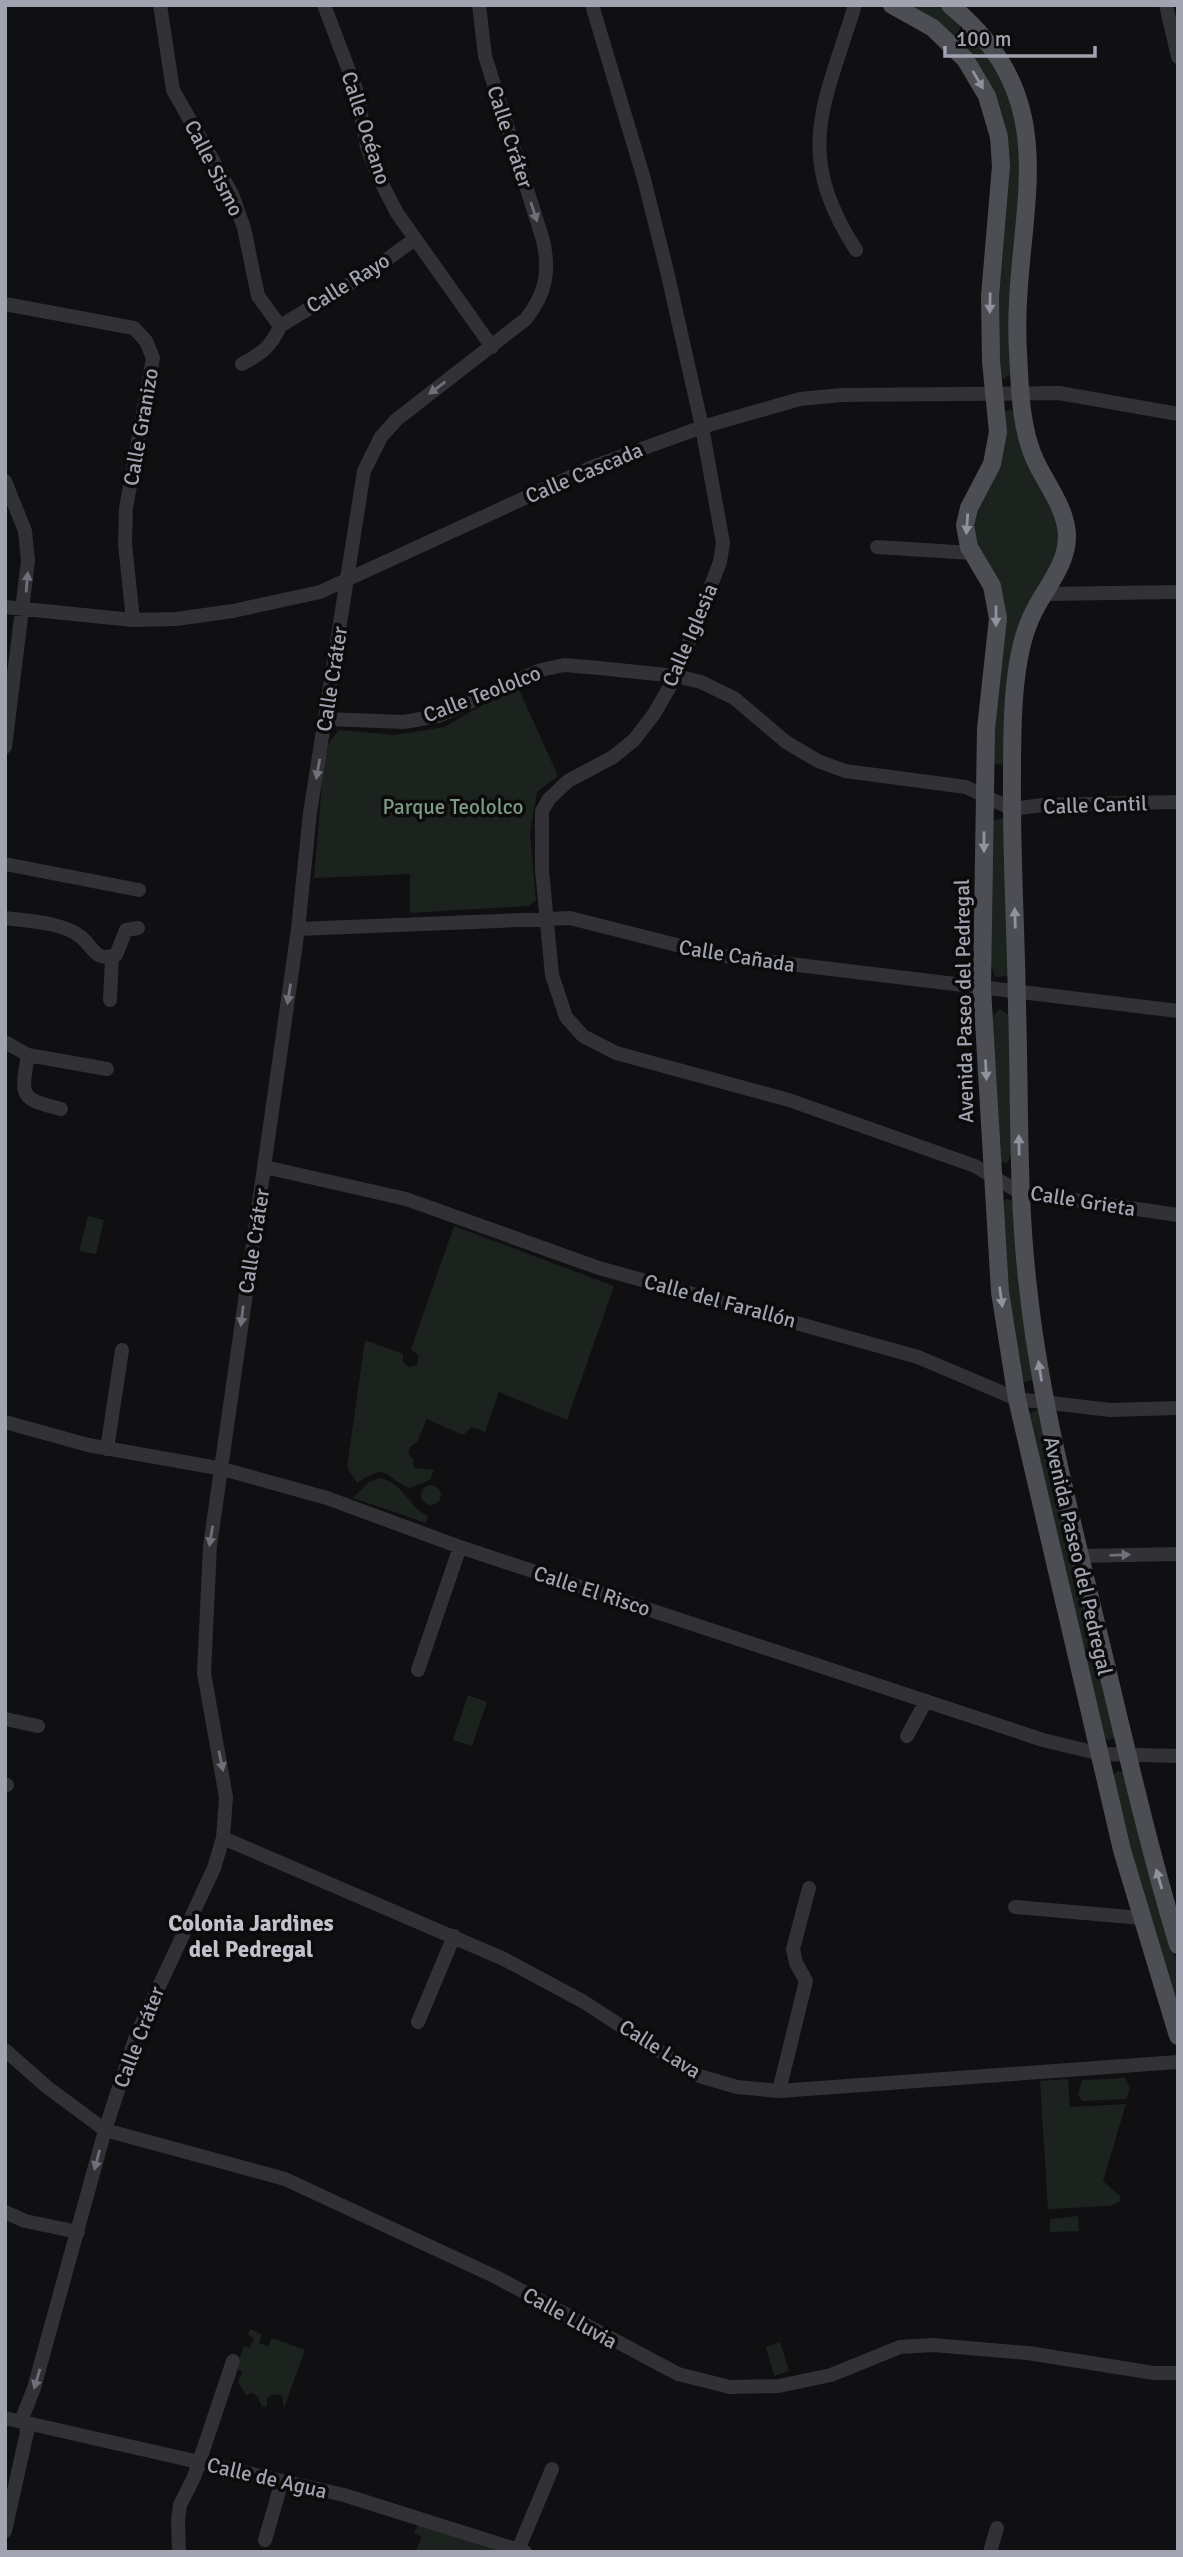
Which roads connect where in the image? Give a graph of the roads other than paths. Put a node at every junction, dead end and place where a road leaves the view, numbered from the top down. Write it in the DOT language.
graph roads {
  1 [pos="160,5"];
  2 [pos="324,5"];
  3 [pos="479,5"];
  4 [pos="592,5"];
  5 [pos="855,5"];
  6 [pos="891,5"];
  7 [pos="950,5"];
  8 [pos="1166,5"];
  9 [pos="1178,57"];
  10 [pos="415,239"];
  11 [pos="856,250"];
  12 [pos="5,304"];
  13 [pos="280,326"];
  14 [pos="492,347"];
  15 [pos="242,364"];
  16 [pos="995,393"];
  17 [pos="1021,393"];
  18 [pos="1178,414"];
  19 [pos="702,427"];
  20 [pos="5,481"];
  21 [pos="877,547"];
  22 [pos="972,553"];
  23 [pos="347,580"];
  24 [pos="1178,592"];
  25 [pos="1045,594"];
  26 [pos="5,607"];
  27 [pos="25,608"];
  28 [pos="133,621"];
  29 [pos="676,676"];
  30 [pos="326,719"];
  31 [pos="5,747"];
  32 [pos="985,797"];
  33 [pos="1178,802"];
  34 [pos="1012,809"];
  35 [pos="5,864"];
  36 [pos="139,890"];
  37 [pos="547,917"];
  38 [pos="5,918"];
  39 [pos="138,928"];
  40 [pos="298,929"];
  41 [pos="112,957"];
  42 [pos="982,988"];
  43 [pos="1017,990"];
  44 [pos="110,1000"];
  45 [pos="1178,1011"];
  46 [pos="5,1042"];
  47 [pos="28,1055"];
  48 [pos="107,1069"];
  49 [pos="61,1109"];
  50 [pos="265,1167"];
  51 [pos="991,1177"];
  52 [pos="1019,1192"];
  53 [pos="1178,1215"];
  54 [pos="122,1350"];
  55 [pos="1017,1399"];
  56 [pos="1045,1404"];
  57 [pos="1178,1408"];
  58 [pos="5,1422"];
  59 [pos="107,1449"];
  60 [pos="223,1469"];
  61 [pos="460,1547"];
  62 [pos="1178,1554"];
  63 [pos="1080,1556"];
  64 [pos="418,1670"];
  65 [pos="926,1701"];
  66 [pos="5,1719"];
  67 [pos="38,1727"];
  68 [pos="907,1736"];
  69 [pos="1101,1754"];
  70 [pos="1178,1756"];
  71 [pos="1128,1757"];
  72 [pos="223,1838"];
  73 [pos="809,1888"];
  74 [pos="1014,1907"];
  75 [pos="1141,1918"];
  76 [pos="1174,1921"];
  77 [pos="454,1936"];
  78 [pos="1178,1945"];
  79 [pos="418,2022"];
  80 [pos="1178,2036"];
  81 [pos="5,2050"];
  82 [pos="1178,2062"];
  83 [pos="779,2091"];
  84 [pos="105,2130"];
  85 [pos="5,2212"];
  86 [pos="78,2232"];
  87 [pos="233,2361"];
  88 [pos="1178,2373"];
  89 [pos="5,2418"];
  90 [pos="25,2425"];
  91 [pos="198,2463"];
  92 [pos="552,2469"];
  93 [pos="282,2481"];
  94 [pos="997,2528"];
  95 [pos="5,2530"];
  96 [pos="265,2540"];
  97 [pos="521,2551"];
  98 [pos="179,2552"];
  99 [pos="990,2552"];
  1 -- 13 [label="street, Calle Sismo"];
  2 -- 10 [label="street, Calle Océano"];
  3 -- 14 [label="street, Calle Cráter, one-way"];
  4 -- 19 [label="street, Calle Iglesia"];
  5 -- 11 [label="street"];
  6 -- 16 [label="main road, Avenida Paseo del Pedregal, one-way"];
  7 -- 17 [label="main road, Avenida Paseo del Pedregal"];
  8 -- 9 [label="street"];
  10 -- 13 [label="street, Calle Rayo"];
  10 -- 14 [label="street, Calle Océano"];
  12 -- 28 [label="street, Calle Granizo"];
  13 -- 15 [label="street"];
  14 -- 23 [label="street, Calle Cráter, one-way"];
  16 -- 17 [label="street, Calle Cascada"];
  16 -- 19 [label="street, Calle Cascada"];
  16 -- 22 [label="main road, Avenida Paseo del Pedregal, one-way"];
  17 -- 18 [label="street, Calle Cascada"];
  17 -- 25 [label="main road, Avenida Paseo del Pedregal"];
  19 -- 23 [label="street, Calle Cascada"];
  19 -- 29 [label="street, Calle Iglesia"];
  27 -- 20 [label="street, one-way"];
  21 -- 22 [label="street"];
  22 -- 32 [label="main road, Avenida Paseo del Pedregal, one-way"];
  23 -- 28 [label="street, Calle Cascada"];
  23 -- 30 [label="street, Calle Cráter"];
  24 -- 25 [label="street"];
  25 -- 34 [label="main road, Avenida Paseo del Pedregal"];
  26 -- 27 [label="street, Calle Cascada"];
  27 -- 28 [label="street, Calle Cascada"];
  27 -- 31 [label="street"];
  29 -- 30 [label="street, Calle Teololco"];
  29 -- 32 [label="street, Calle Teololco"];
  29 -- 37 [label="street, Calle Iglesia"];
  30 -- 40 [label="street, Calle Cráter, one-way"];
  32 -- 34 [label="street, Calle Teololco"];
  32 -- 42 [label="main road, Avenida Paseo del Pedregal, one-way"];
  33 -- 34 [label="street, Calle Cantil"];
  43 -- 34 [label="main road, Avenida Paseo del Pedregal, one-way"];
  35 -- 36 [label="street"];
  37 -- 40 [label="street, Calle Cañada"];
  37 -- 42 [label="street, Calle Cañada"];
  37 -- 51 [label="street, Calle Iglesia"];
  38 -- 41 [label="street"];
  39 -- 41 [label="street"];
  40 -- 50 [label="street, Calle Cráter, one-way"];
  41 -- 44 [label="street"];
  42 -- 43 [label="street, Calle Cañada"];
  42 -- 51 [label="main road, Avenida Paseo del Pedregal, one-way"];
  43 -- 45 [label="street, Calle Cañada"];
  52 -- 43 [label="main road, Avenida Paseo del Pedregal, one-way"];
  46 -- 47 [label="street"];
  47 -- 48 [label="street"];
  47 -- 49 [label="street"];
  50 -- 55 [label="street, Calle del Farallón"];
  50 -- 60 [label="street, Calle Cráter, one-way"];
  51 -- 52 [label="street, Calle Grieta"];
  51 -- 55 [label="main road, Avenida Paseo del Pedregal, one-way"];
  52 -- 53 [label="street, Calle Grieta"];
  56 -- 52 [label="main road, Avenida Paseo del Pedregal, one-way"];
  54 -- 59 [label="street"];
  55 -- 56 [label="street, Calle del Farallón"];
  55 -- 69 [label="main road, Avenida Paseo del Pedregal"];
  56 -- 57 [label="street, Calle del Farallón"];
  56 -- 63 [label="main road, Avenida Paseo del Pedregal"];
  58 -- 59 [label="street, Calle El Risco"];
  59 -- 60 [label="street, Calle El Risco"];
  60 -- 61 [label="street, Calle El Risco"];
  60 -- 72 [label="street, Calle Cráter, one-way"];
  61 -- 64 [label="street"];
  61 -- 65 [label="street, Calle El Risco"];
  63 -- 62 [label="street, one-way"];
  63 -- 71 [label="main road, Avenida Paseo del Pedregal"];
  65 -- 68 [label="street"];
  65 -- 69 [label="street, Calle El Risco"];
  66 -- 67 [label="street"];
  69 -- 71 [label="street, Calle El Risco"];
  69 -- 75 [label="main road, Avenida Paseo del Pedregal"];
  70 -- 71 [label="street, Calle El Risco"];
  76 -- 71 [label="main road, Avenida Paseo del Pedregal, one-way"];
  72 -- 77 [label="street, Calle Lava"];
  72 -- 84 [label="street, Calle Cráter"];
  73 -- 83 [label="street"];
  74 -- 75 [label="street"];
  75 -- 80 [label="main road, Avenida Paseo del Pedregal"];
  76 -- 78 [label="main road, Avenida Paseo del Pedregal"];
  77 -- 79 [label="street"];
  77 -- 83 [label="street, Calle Lava"];
  81 -- 84 [label="street, Calle Lluvia"];
  82 -- 83 [label="street, Calle Lava"];
  84 -- 86 [label="street, Calle Cráter, one-way"];
  84 -- 88 [label="street, Calle Lluvia"];
  85 -- 86 [label="street"];
  86 -- 90 [label="street, Calle Cráter, one-way"];
  87 -- 91 [label="street"];
  89 -- 90 [label="street, Calle de Agua"];
  90 -- 91 [label="street, Calle de Agua"];
  90 -- 95 [label="street, Calle Cráter"];
  91 -- 93 [label="street, Calle de Agua"];
  91 -- 98 [label="street"];
  92 -- 97 [label="street"];
  93 -- 96 [label="street"];
  93 -- 97 [label="street, Calle de Agua"];
  94 -- 99 [label="street"];
}
